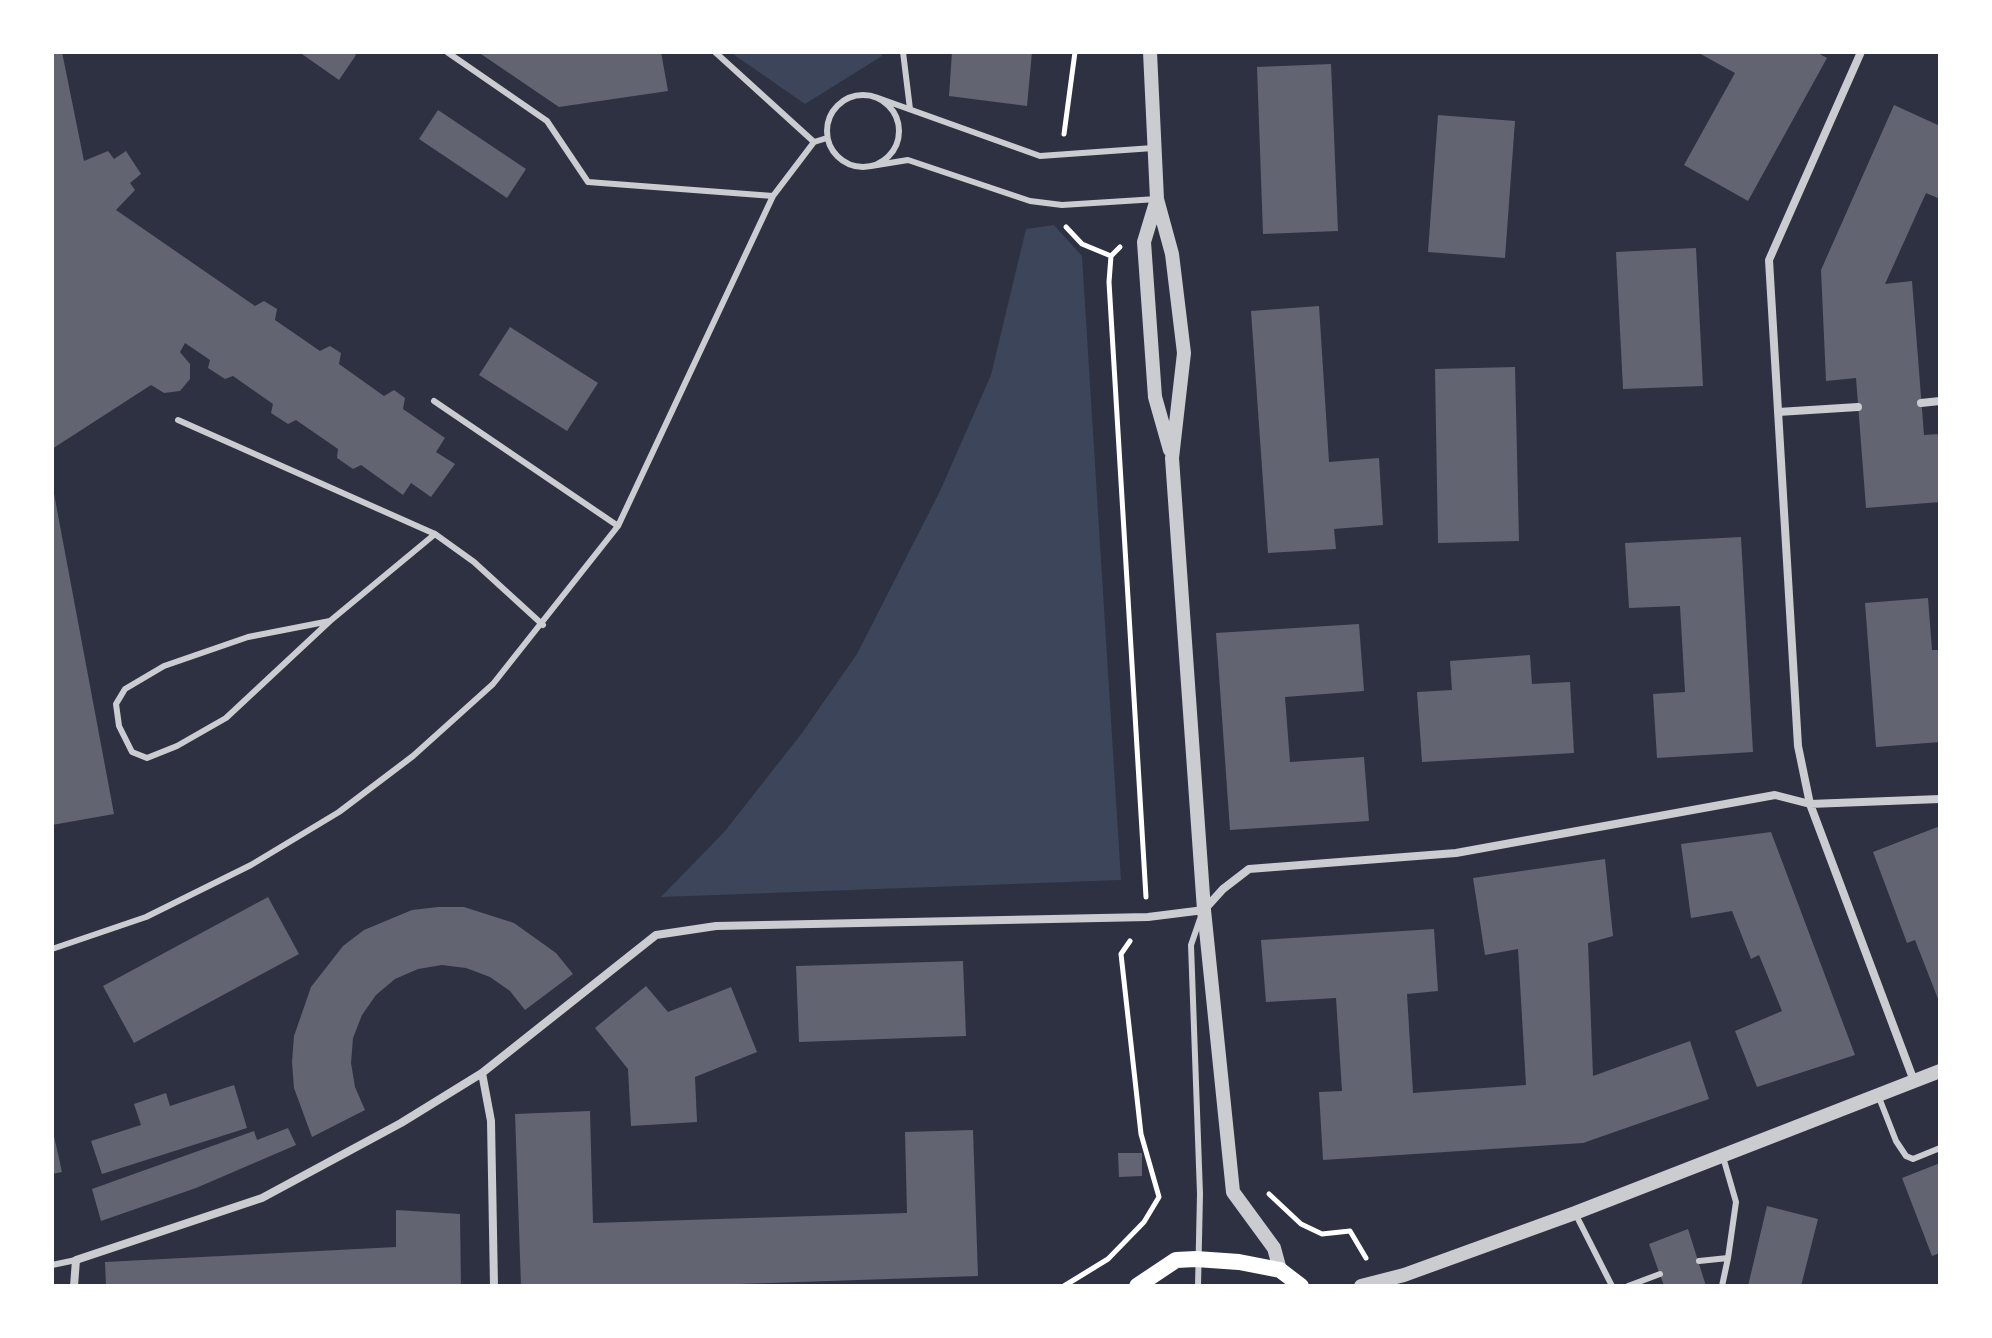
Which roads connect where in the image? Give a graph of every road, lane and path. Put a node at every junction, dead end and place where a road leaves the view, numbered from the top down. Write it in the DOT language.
graph roads {
  1 [pos="447,52"];
  2 [pos="715,52"];
  3 [pos="903,52"];
  4 [pos="1150,52"];
  5 [pos="1861,52"];
  6 [pos="878,98"];
  7 [pos="910,109"];
  8 [pos="827,138"];
  9 [pos="814,142"];
  10 [pos="1153,148"];
  11 [pos="871,166"];
  12 [pos="773,196"];
  13 [pos="1157,199"];
  14 [pos="1109,282"];
  15 [pos="434,401"];
  16 [pos="1940,401"];
  17 [pos="1921,403"];
  18 [pos="1858,407"];
  19 [pos="1778,412"];
  20 [pos="178,420"];
  21 [pos="1172,458"];
  22 [pos="618,526"];
  23 [pos="435,534"];
  24 [pos="330,621"];
  25 [pos="543,625"];
  26 [pos="1940,799"];
  27 [pos="1810,804"];
  28 [pos="1204,910"];
  29 [pos="1148,917"];
  30 [pos="52,949"];
  31 [pos="1940,1071"];
  32 [pos="482,1073"];
  33 [pos="1914,1081"];
  34 [pos="1878,1095"];
  35 [pos="1940,1148"];
  36 [pos="1723,1157"];
  37 [pos="1266,1191"];
  38 [pos="1575,1213"];
  39 [pos="1728,1258"];
  40 [pos="1196,1259"];
  41 [pos="76,1260"];
  42 [pos="1699,1261"];
  43 [pos="52,1265"];
  44 [pos="1280,1270"];
  45 [pos="1660,1274"];
  46 [pos="1380,1282"];
  47 [pos="74,1286"];
  48 [pos="494,1286"];
  49 [pos="1064,1286"];
  50 [pos="1137,1286"];
  51 [pos="1198,1286"];
  52 [pos="1301,1286"];
  53 [pos="1361,1286"];
  54 [pos="1612,1286"];
  55 [pos="1628,1286"];
  56 [pos="1722,1286"];
  1 -- 12 [label="lane"];
  2 -- 9 [label="lane"];
  3 -- 7 [label="lane"];
  4 -- 10 [label="street"];
  5 -- 19 [label="street"];
  6 -- 7 [label="lane"];
  6 -- 8 [label="lane"];
  6 -- 11 [label="lane"];
  7 -- 10 [label="lane"];
  8 -- 9 [label="lane"];
  8 -- 11 [label="lane"];
  9 -- 12 [label="lane"];
  10 -- 13 [label="street"];
  11 -- 13 [label="lane"];
  12 -- 22 [label="lane"];
  13 -- 21 [label="street"];
  13 -- 21 [label="street"];
  14 -- 29 [label="path"];
  15 -- 22 [label="lane"];
  16 -- 17 [label="street"];
  18 -- 19 [label="street"];
  19 -- 27 [label="street"];
  20 -- 23 [label="lane"];
  21 -- 28 [label="street"];
  22 -- 25 [label="lane"];
  23 -- 24 [label="lane"];
  23 -- 25 [label="lane"];
  24 -- 24 [label="lane"];
  25 -- 30 [label="lane"];
  26 -- 27 [label="street"];
  27 -- 28 [label="street"];
  27 -- 33 [label="street"];
  28 -- 29 [label="street"];
  28 -- 40 [label="lane"];
  28 -- 44 [label="street"];
  29 -- 32 [label="street"];
  29 -- 49 [label="path"];
  31 -- 33 [label="street"];
  32 -- 41 [label="street"];
  32 -- 48 [label="street"];
  33 -- 34 [label="street"];
  34 -- 35 [label="lane"];
  34 -- 36 [label="street"];
  36 -- 38 [label="street"];
  36 -- 39 [label="lane"];
  37 -- 46 [label="path"];
  38 -- 46 [label="street"];
  38 -- 54 [label="lane"];
  39 -- 42 [label="lane"];
  39 -- 56 [label="lane"];
  40 -- 44 [label="main road"];
  40 -- 50 [label="main road"];
  40 -- 51 [label="lane"];
  41 -- 43 [label="lane"];
  41 -- 47 [label="street"];
  44 -- 52 [label="main road"];
  45 -- 55 [label="lane"];
  46 -- 53 [label="street"];
}
